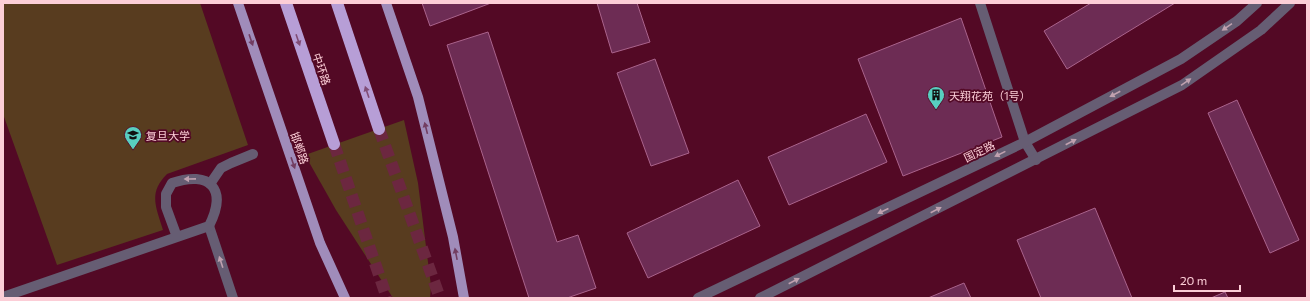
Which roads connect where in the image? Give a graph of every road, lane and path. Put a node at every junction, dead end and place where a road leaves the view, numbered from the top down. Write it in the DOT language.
graph roads {
  1 [pos="238,3"];
  2 [pos="286,3"];
  3 [pos="337,3"];
  4 [pos="386,3"];
  5 [pos="980,3"];
  6 [pos="1257,3"];
  7 [pos="1290,3"];
  8 [pos="379,129"];
  9 [pos="1025,142"];
  10 [pos="334,144"];
  11 [pos="253,154"];
  12 [pos="1036,160"];
  13 [pos="210,184"];
  14 [pos="209,226"];
  15 [pos="177,237"];
  16 [pos="464,296"];
  17 [pos="3,297"];
  18 [pos="233,298"];
  19 [pos="344,298"];
  20 [pos="698,298"];
  21 [pos="760,298"];
  1 -- 19 [label="main road, 邯郸路, one-way"];
  2 -- 10 [label="highway, 中环路, one-way"];
  8 -- 3 [label="highway, one-way"];
  16 -- 4 [label="main road, one-way"];
  5 -- 9 [label="street"];
  6 -- 9 [label="street, 国定路, one-way"];
  12 -- 7 [label="street, one-way"];
  9 -- 12 [label="street"];
  9 -- 20 [label="street, 国定路, one-way"];
  11 -- 13 [label="street"];
  21 -- 12 [label="street, one-way"];
  13 -- 14 [label="street"];
  13 -- 15 [label="street, one-way"];
  14 -- 15 [label="street"];
  18 -- 14 [label="street, one-way"];
  15 -- 17 [label="street"];
}
